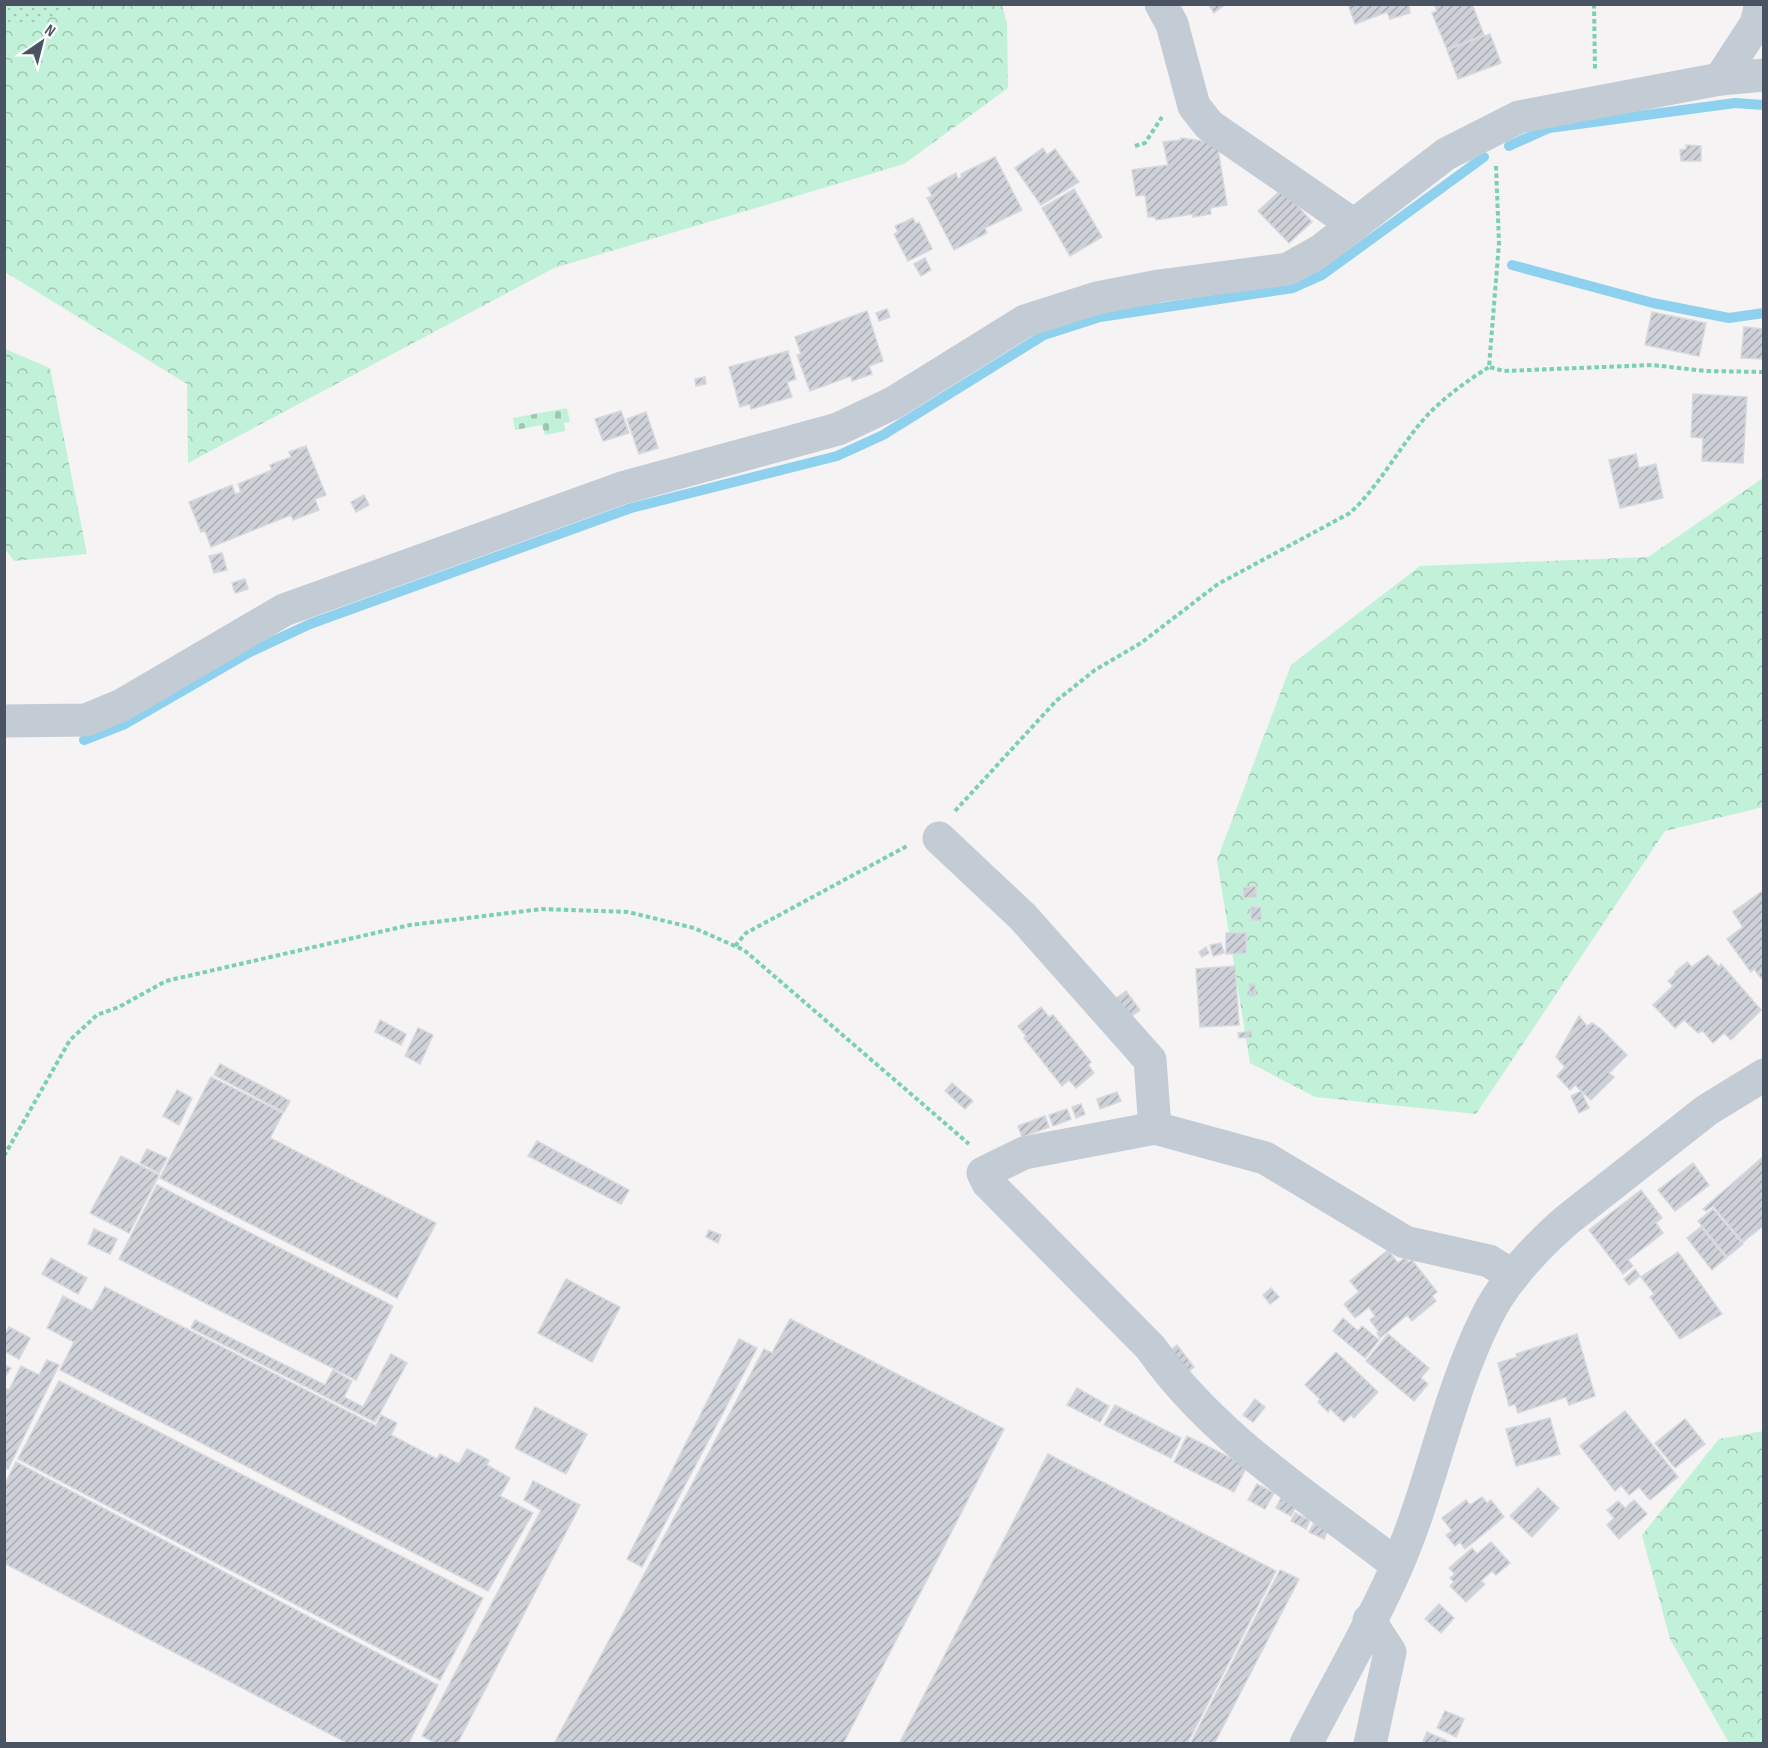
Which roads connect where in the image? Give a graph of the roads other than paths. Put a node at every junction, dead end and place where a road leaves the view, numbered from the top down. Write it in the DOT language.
graph roads {
  1 [pos="1161,4"];
  2 [pos="1761,4"];
  3 [pos="1764,75"];
  4 [pos="1720,79"];
  5 [pos="1354,225"];
  6 [pos="4,721"];
  7 [pos="939,838"];
  8 [pos="1764,1075"];
  9 [pos="1155,1128"];
  10 [pos="1513,1276"];
  11 [pos="1397,1565"];
  12 [pos="1369,1620"];
  13 [pos="1306,1743"];
  14 [pos="1370,1743"];
  1 -- 5 [label="street"];
  2 -- 4 [label="street"];
  3 -- 4 [label="street"];
  4 -- 5 [label="street"];
  5 -- 6 [label="street"];
  7 -- 9 [label="street"];
  8 -- 10 [label="street"];
  9 -- 10 [label="street"];
  9 -- 11 [label="street"];
  10 -- 11 [label="street"];
  11 -- 12 [label="street"];
  12 -- 13 [label="street"];
  12 -- 14 [label="street"];
}
